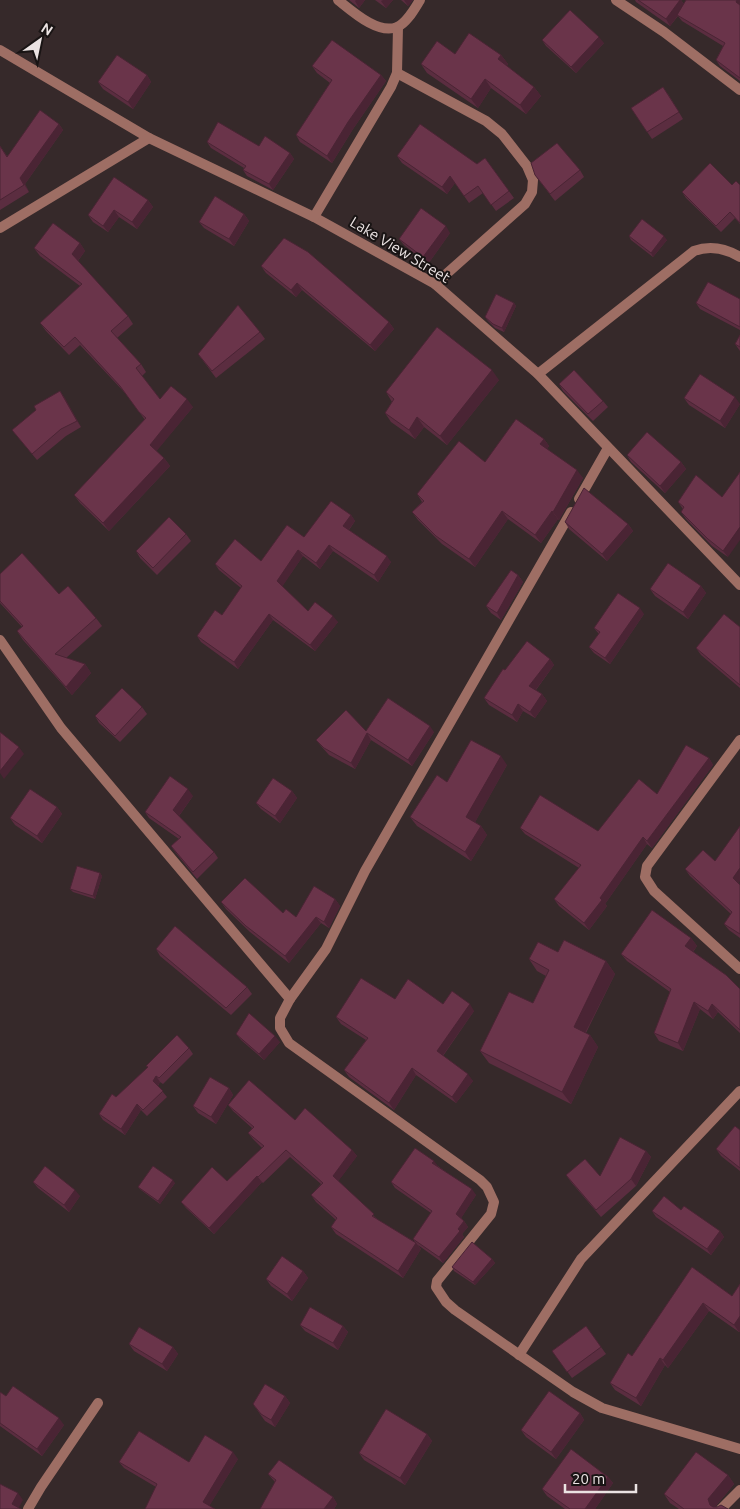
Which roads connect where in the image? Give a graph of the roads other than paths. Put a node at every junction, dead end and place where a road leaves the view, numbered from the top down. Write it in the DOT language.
graph roads {
  1 [pos="338,0"];
  2 [pos="420,0"];
  3 [pos="616,0"];
  4 [pos="398,27"];
  5 [pos="0,50"];
  6 [pos="397,73"];
  7 [pos="740,90"];
  8 [pos="149,138"];
  9 [pos="314,217"];
  10 [pos="0,228"];
  11 [pos="740,257"];
  12 [pos="435,284"];
  13 [pos="538,374"];
  14 [pos="608,448"];
  15 [pos="740,586"];
  16 [pos="0,640"];
  17 [pos="740,740"];
  18 [pos="740,969"];
  19 [pos="290,998"];
  20 [pos="740,1092"];
  21 [pos="519,1355"];
  22 [pos="98,1403"];
  23 [pos="740,1449"];
  24 [pos="740,1490"];
  25 [pos="28,1509"];
  26 [pos="721,1509"];
  1 -- 4 [label="street"];
  2 -- 4 [label="street"];
  3 -- 7 [label="street"];
  4 -- 6 [label="street"];
  5 -- 8 [label="street, Lake View Street"];
  6 -- 9 [label="street"];
  6 -- 12 [label="street"];
  8 -- 9 [label="street, Lake View Street"];
  8 -- 10 [label="street"];
  9 -- 12 [label="street, Lake View Street"];
  11 -- 13 [label="street"];
  12 -- 13 [label="street, Lake View Street"];
  13 -- 14 [label="street, Lake View Street"];
  14 -- 15 [label="street, Lake View Street"];
  14 -- 19 [label="street"];
  16 -- 19 [label="street"];
  17 -- 18 [label="street"];
  19 -- 21 [label="street"];
  20 -- 21 [label="street"];
  21 -- 23 [label="street"];
  22 -- 25 [label="street"];
  24 -- 26 [label="street"];
}
